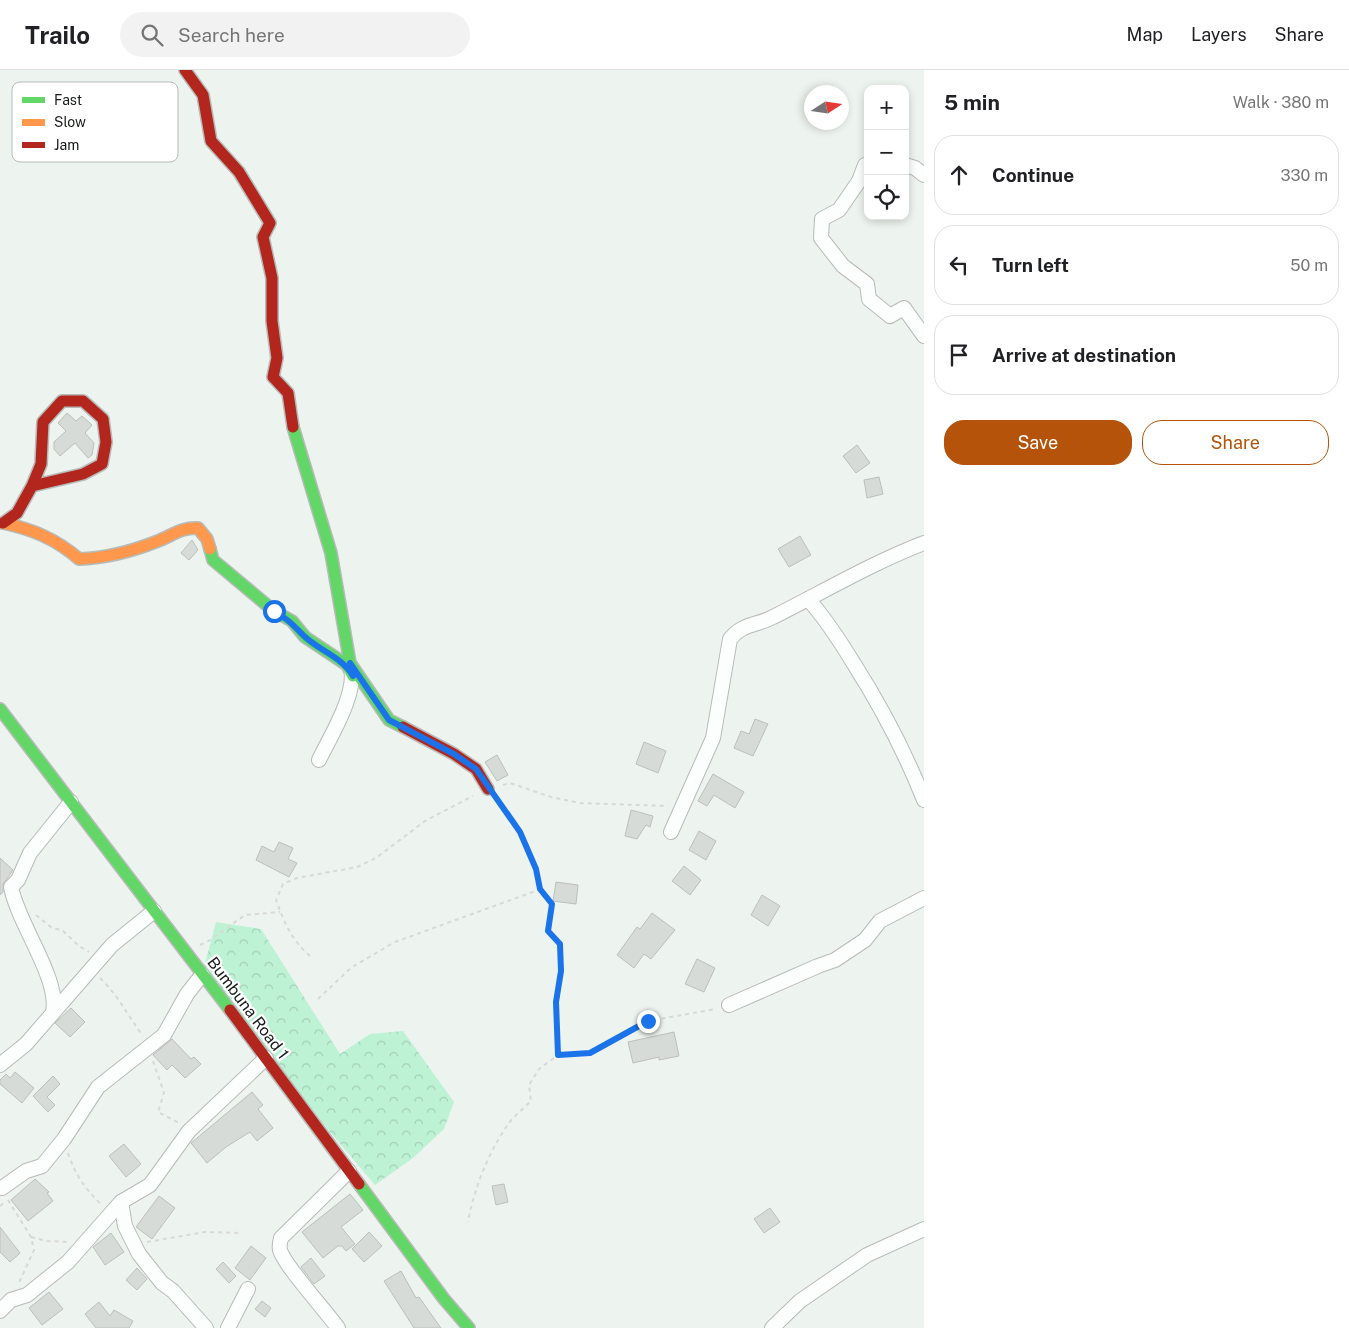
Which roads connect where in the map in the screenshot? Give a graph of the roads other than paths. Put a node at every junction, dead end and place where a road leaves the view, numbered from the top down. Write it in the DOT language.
graph roads {
  1 [pos="185,70"];
  2 [pos="909,167"];
  3 [pos="864,168"];
  4 [pos="924,175"];
  5 [pos="924,336"];
  6 [pos="32,486"];
  7 [pos="1,523"];
  8 [pos="924,543"];
  9 [pos="808,599"];
  10 [pos="352,669"];
  11 [pos="0,709"];
  12 [pos="319,760"];
  13 [pos="488,789"];
  14 [pos="924,800"];
  15 [pos="71,802"];
  16 [pos="671,832"];
  17 [pos="924,898"];
  18 [pos="154,911"];
  19 [pos="202,975"];
  20 [pos="729,1005"];
  21 [pos="53,1012"];
  22 [pos="266,1058"];
  23 [pos="0,1066"];
  24 [pos="349,1171"];
  25 [pos="5,1194"];
  26 [pos="121,1202"];
  27 [pos="924,1229"];
  28 [pos="248,1289"];
  29 [pos="0,1311"];
  30 [pos="206,1328"];
  31 [pos="228,1328"];
  32 [pos="338,1328"];
  33 [pos="469,1328"];
  34 [pos="772,1328"];
  1 -- 10 [label="street"];
  2 -- 4 [label="street"];
  3 -- 5 [label="street"];
  6 -- 6 [label="street"];
  6 -- 7 [label="street"];
  7 -- 10 [label="street"];
  8 -- 9 [label="street"];
  9 -- 14 [label="street"];
  9 -- 16 [label="street"];
  10 -- 12 [label="street"];
  10 -- 13 [label="street"];
  11 -- 15 [label="street, Bumbuna Road 1"];
  15 -- 18 [label="street, Bumbuna Road 1"];
  15 -- 21 [label="street"];
  17 -- 20 [label="street"];
  18 -- 19 [label="street, Bumbuna Road 1"];
  18 -- 21 [label="street"];
  19 -- 22 [label="street, Bumbuna Road 1"];
  19 -- 25 [label="street"];
  21 -- 23 [label="street"];
  22 -- 24 [label="street, Bumbuna Road 1"];
  22 -- 26 [label="street"];
  24 -- 32 [label="street"];
  24 -- 33 [label="street, Bumbuna Road 1"];
  26 -- 29 [label="street"];
  26 -- 30 [label="street"];
  27 -- 34 [label="street"];
  28 -- 31 [label="street"];
}
